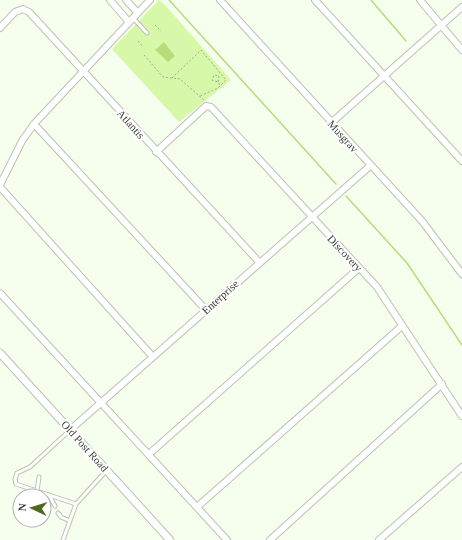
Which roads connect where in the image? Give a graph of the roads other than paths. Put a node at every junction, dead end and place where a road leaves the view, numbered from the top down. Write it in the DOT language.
graph roads {
  1 [pos="110,0"];
  2 [pos="126,0"];
  3 [pos="150,0"];
  4 [pos="220,0"];
  5 [pos="315,0"];
  6 [pos="420,0"];
  7 [pos="462,7"];
  8 [pos="133,17"];
  9 [pos="441,25"];
  10 [pos="0,28"];
  11 [pos="146,33"];
  12 [pos="462,50"];
  13 [pos="83,71"];
  14 [pos="384,75"];
  15 [pos="332,122"];
  16 [pos="34,124"];
  17 [pos="156,152"];
  18 [pos="462,161"];
  19 [pos="370,166"];
  20 [pos="0,186"];
  21 [pos="312,218"];
  22 [pos="259,262"];
  23 [pos="359,268"];
  24 [pos="462,274"];
  25 [pos="0,293"];
  26 [pos="206,310"];
  27 [pos="402,326"];
  28 [pos="0,353"];
  29 [pos="153,357"];
  30 [pos="442,384"];
  31 [pos="100,403"];
  32 [pos="462,416"];
  33 [pos="70,430"];
  34 [pos="149,454"];
  35 [pos="462,467"];
  36 [pos="107,470"];
  37 [pos="39,477"];
  38 [pos="24,488"];
  39 [pos="38,488"];
  40 [pos="52,495"];
  41 [pos="52,502"];
  42 [pos="76,504"];
  43 [pos="54,506"];
  44 [pos="197,507"];
  45 [pos="58,513"];
  46 [pos="70,521"];
  47 [pos="63,540"];
  48 [pos="170,540"];
  49 [pos="227,540"];
  50 [pos="270,540"];
  51 [pos="379,540"];
  1 -- 8 [label="street"];
  2 -- 8 [label="street"];
  3 -- 8 [label="street"];
  4 -- 15 [label="street, Musgrav"];
  5 -- 14 [label="street"];
  6 -- 9 [label="street"];
  7 -- 9 [label="street"];
  8 -- 11 [label="lane"];
  8 -- 13 [label="street"];
  9 -- 12 [label="street"];
  9 -- 14 [label="street"];
  10 -- 13 [label="street, Atlantis"];
  13 -- 16 [label="street"];
  13 -- 17 [label="street, Atlantis"];
  14 -- 15 [label="street"];
  14 -- 18 [label="street"];
  15 -- 19 [label="street, Musgrav"];
  16 -- 20 [label="street"];
  16 -- 26 [label="street"];
  17 -- 21 [label="street, Discovery"];
  17 -- 22 [label="street, Atlantis"];
  19 -- 21 [label="street, Enterprise"];
  19 -- 24 [label="street, Musgrav"];
  20 -- 29 [label="street"];
  21 -- 22 [label="street, Enterprise"];
  21 -- 23 [label="street, Discovery"];
  22 -- 26 [label="street, Enterprise"];
  23 -- 27 [label="street, Discovery"];
  23 -- 34 [label="street"];
  25 -- 31 [label="street"];
  26 -- 29 [label="street, Enterprise"];
  27 -- 30 [label="street, Discovery"];
  27 -- 44 [label="street"];
  28 -- 33 [label="street, Old Post Road"];
  29 -- 31 [label="street, Enterprise"];
  30 -- 32 [label="street, Discovery"];
  30 -- 50 [label="street"];
  31 -- 33 [label="street, Enterprise"];
  31 -- 34 [label="street"];
  33 -- 36 [label="street, Old Post Road"];
  33 -- 38 [label="lane"];
  34 -- 44 [label="street"];
  35 -- 51 [label="street"];
  36 -- 42 [label="lane"];
  36 -- 48 [label="street, Old Post Road"];
  37 -- 39 [label="lane"];
  40 -- 42 [label="lane"];
  41 -- 43 [label="lane"];
  42 -- 46 [label="lane"];
  44 -- 49 [label="street"];
  45 -- 46 [label="lane"];
  46 -- 47 [label="lane"];
}
